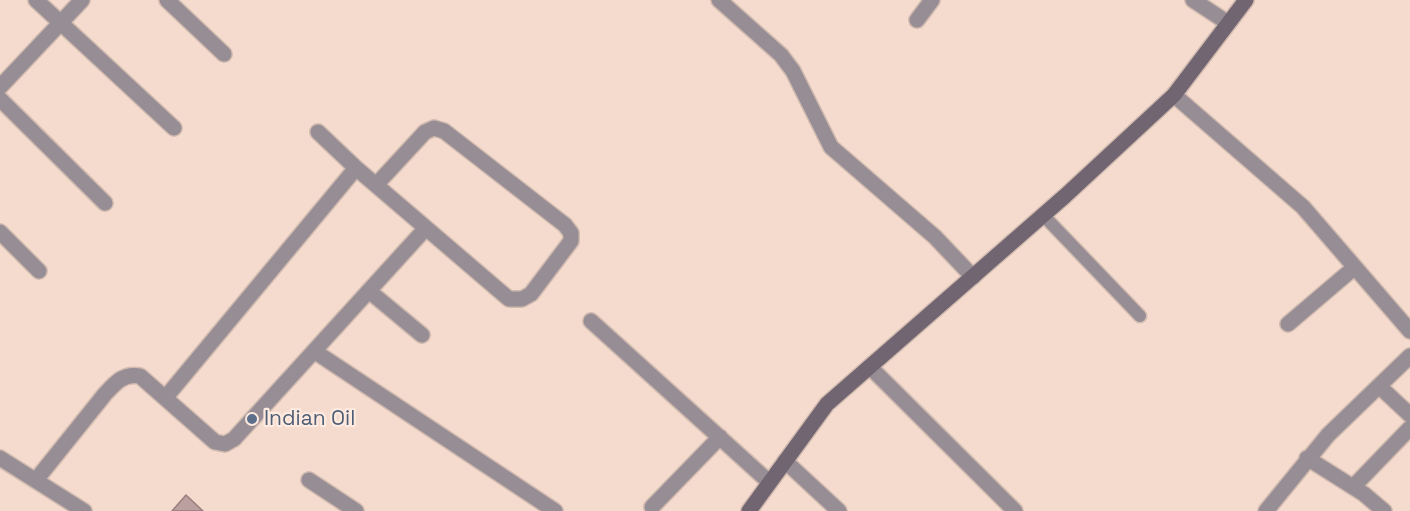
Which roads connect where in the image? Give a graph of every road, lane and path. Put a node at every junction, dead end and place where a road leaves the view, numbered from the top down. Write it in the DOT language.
graph roads {
  1 [pos="36,0"];
  2 [pos="82,0"];
  3 [pos="167,0"];
  4 [pos="719,0"];
  5 [pos="932,0"];
  6 [pos="1192,0"];
  7 [pos="1246,0"];
  8 [pos="916,20"];
  9 [pos="60,23"];
  10 [pos="1228,23"];
  11 [pos="224,54"];
  12 [pos="0,87"];
  13 [pos="1174,95"];
  14 [pos="0,99"];
  15 [pos="174,128"];
  16 [pos="318,132"];
  17 [pos="356,168"];
  18 [pos="376,185"];
  19 [pos="105,203"];
  20 [pos="1043,215"];
  21 [pos="426,228"];
  22 [pos="0,232"];
  23 [pos="1355,267"];
  24 [pos="39,271"];
  25 [pos="972,277"];
  26 [pos="369,291"];
  27 [pos="1140,316"];
  28 [pos="591,321"];
  29 [pos="1288,324"];
  30 [pos="1410,331"];
  31 [pos="422,335"];
  32 [pos="314,351"];
  33 [pos="1410,356"];
  34 [pos="870,367"];
  35 [pos="1379,386"];
  36 [pos="166,397"];
  37 [pos="1410,415"];
  38 [pos="1410,428"];
  39 [pos="720,437"];
  40 [pos="0,458"];
  41 [pos="1307,458"];
  42 [pos="785,461"];
  43 [pos="36,480"];
  44 [pos="309,480"];
  45 [pos="769,482"];
  46 [pos="1353,487"];
  47 [pos="652,507"];
  48 [pos="84,511"];
  49 [pos="356,511"];
  50 [pos="555,511"];
  51 [pos="749,511"];
  52 [pos="839,511"];
  53 [pos="1015,511"];
  54 [pos="1266,511"];
  55 [pos="1384,511"];
  1 -- 9 [label="street"];
  2 -- 9 [label="street"];
  3 -- 11 [label="street"];
  4 -- 25 [label="street"];
  5 -- 8 [label="street"];
  6 -- 10 [label="street"];
  7 -- 10 [label="street"];
  9 -- 12 [label="street"];
  9 -- 15 [label="street"];
  10 -- 13 [label="street"];
  13 -- 20 [label="street"];
  13 -- 23 [label="street"];
  14 -- 19 [label="street"];
  16 -- 17 [label="street"];
  17 -- 18 [label="street"];
  17 -- 36 [label="street"];
  18 -- 21 [label="street"];
  18 -- 21 [label="street"];
  20 -- 25 [label="street"];
  20 -- 27 [label="lane"];
  21 -- 26 [label="street"];
  22 -- 24 [label="street"];
  23 -- 29 [label="street"];
  23 -- 30 [label="street"];
  25 -- 34 [label="street"];
  26 -- 31 [label="street"];
  26 -- 32 [label="street"];
  28 -- 39 [label="street"];
  32 -- 36 [label="street"];
  32 -- 50 [label="street"];
  33 -- 35 [label="street"];
  34 -- 42 [label="street"];
  34 -- 53 [label="street"];
  35 -- 37 [label="street"];
  35 -- 41 [label="street"];
  36 -- 43 [label="street"];
  38 -- 46 [label="street"];
  39 -- 45 [label="street"];
  39 -- 47 [label="street"];
  40 -- 43 [label="street"];
  41 -- 46 [label="street"];
  41 -- 54 [label="street"];
  42 -- 45 [label="street"];
  42 -- 52 [label="street"];
  43 -- 48 [label="street"];
  44 -- 49 [label="street"];
  45 -- 51 [label="street"];
  46 -- 55 [label="street"];
}
